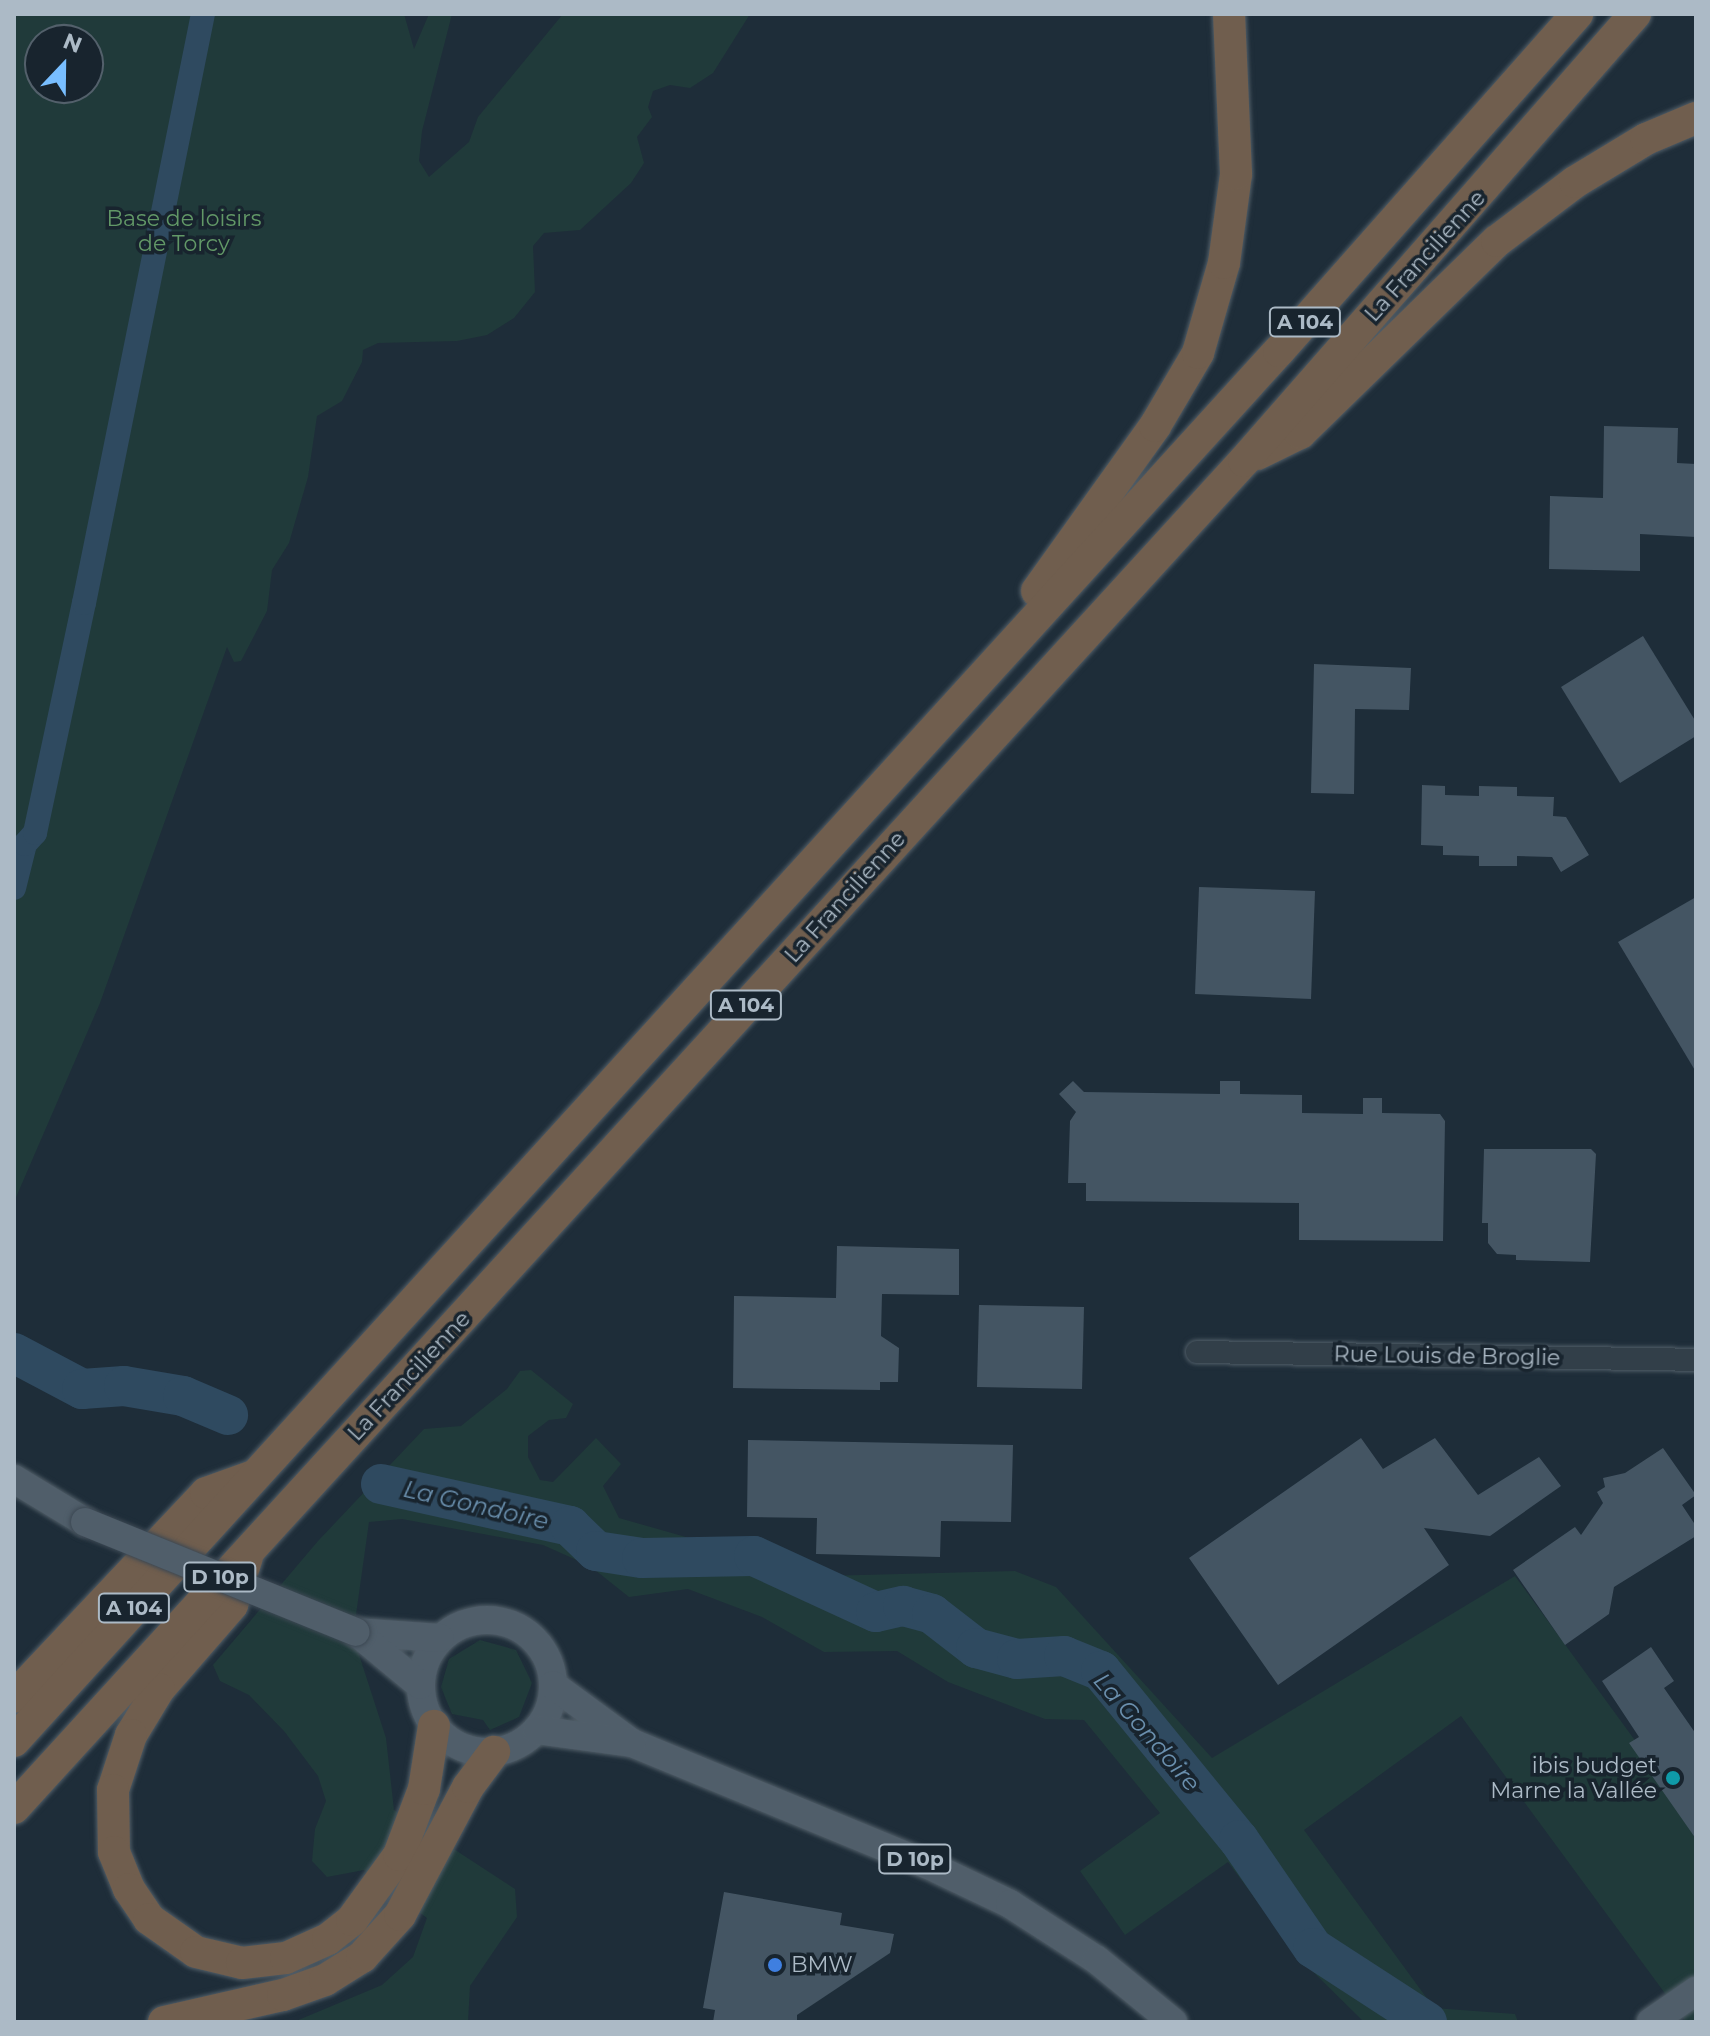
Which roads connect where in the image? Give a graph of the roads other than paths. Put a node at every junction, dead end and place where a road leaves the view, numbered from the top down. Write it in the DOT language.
graph roads {
  1 [pos="1229,14"];
  2 [pos="1577,14"];
  3 [pos="1635,14"];
  4 [pos="1696,118"];
  5 [pos="1244,461"];
  6 [pos="1026,625"];
  7 [pos="1197,1352"];
  8 [pos="1696,1360"];
  9 [pos="254,1476"];
  10 [pos="14,1479"];
  11 [pos="14,1496"];
  12 [pos="85,1522"];
  13 [pos="249,1550"];
  14 [pos="356,1632"];
  15 [pos="440,1638"];
  16 [pos="420,1685"];
  17 [pos="553,1685"];
  18 [pos="14,1697"];
  19 [pos="434,1726"];
  20 [pos="537,1730"];
  21 [pos="14,1741"];
  22 [pos="632,1743"];
  23 [pos="494,1752"];
  24 [pos="14,1808"];
  25 [pos="1696,1991"];
  26 [pos="164,2022"];
  27 [pos="1173,2022"];
  28 [pos="1651,2022"];
  1 -- 6 [label="highway"];
  2 -- 6 [label="highway, La Francilienne / A 104"];
  3 -- 5 [label="highway, La Francilienne / A 104"];
  4 -- 5 [label="highway"];
  5 -- 13 [label="highway, La Francilienne / A 104"];
  6 -- 9 [label="highway, La Francilienne / A 104"];
  7 -- 8 [label="street, Rue Louis de Broglie"];
  9 -- 18 [label="highway"];
  9 -- 21 [label="highway, La Francilienne / A 104"];
  10 -- 12 [label="main road, D 10p"];
  11 -- 12 [label="main road, D 10p"];
  12 -- 14 [label="main road, D 10p, bridge"];
  13 -- 19 [label="highway"];
  13 -- 24 [label="highway, La Francilienne / A 104"];
  14 -- 15 [label="main road, D 10p"];
  14 -- 16 [label="main road, D 10p"];
  15 -- 16 [label="main road"];
  15 -- 17 [label="main road"];
  16 -- 19 [label="main road"];
  17 -- 20 [label="main road"];
  17 -- 22 [label="main road, D 10p"];
  19 -- 23 [label="main road"];
  20 -- 22 [label="main road, D 10p"];
  20 -- 23 [label="main road"];
  22 -- 27 [label="main road, D 10p"];
  23 -- 26 [label="highway"];
  25 -- 28 [label="main road"];
}
